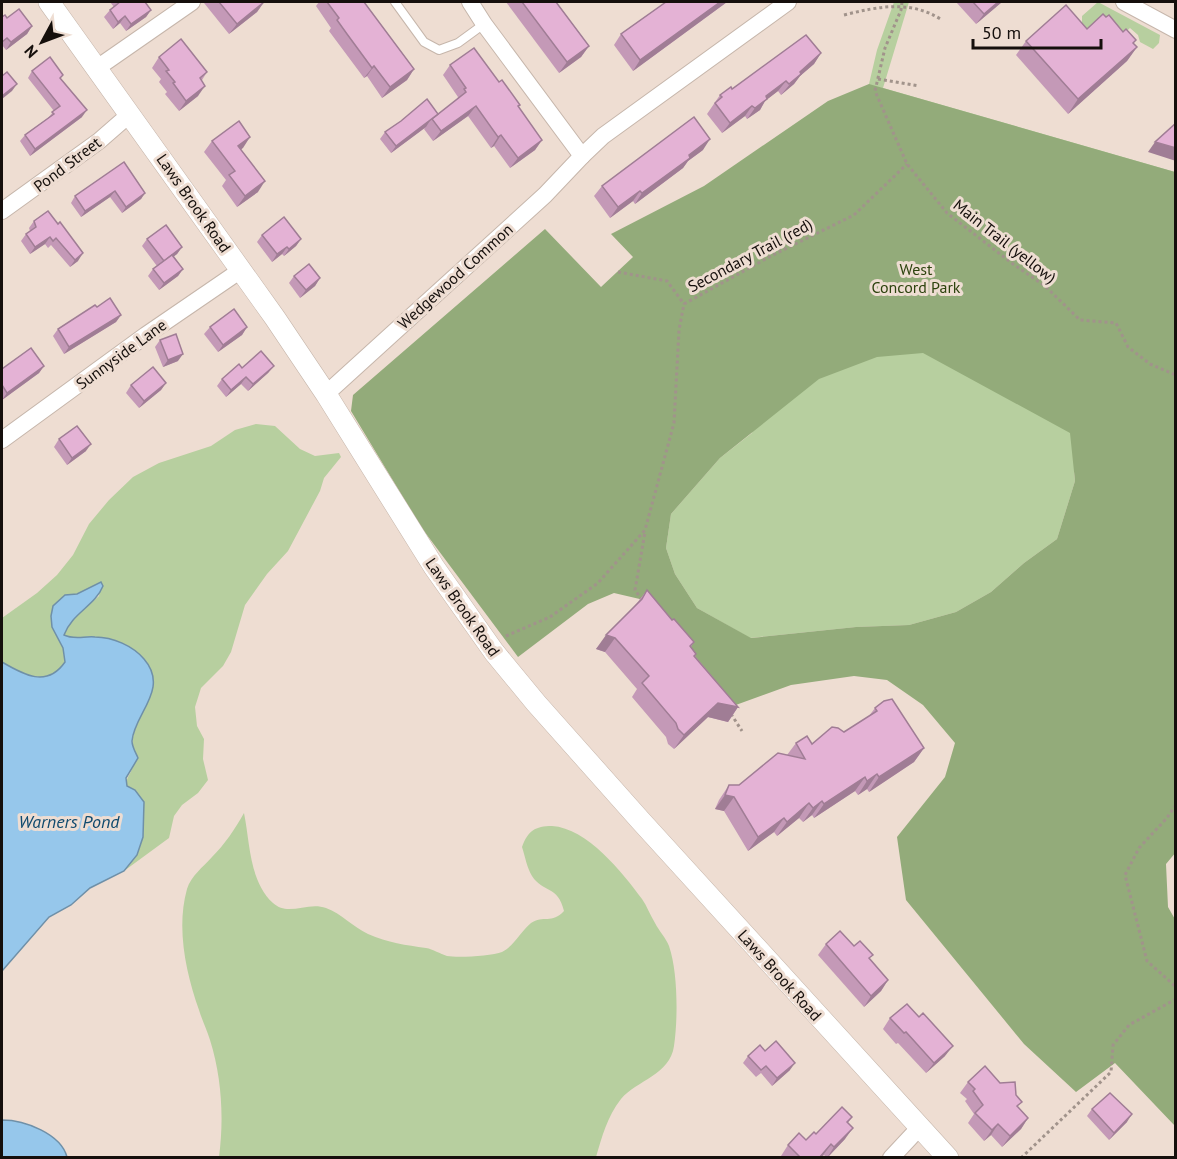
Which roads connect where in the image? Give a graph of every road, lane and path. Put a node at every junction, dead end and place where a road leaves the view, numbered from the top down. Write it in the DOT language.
graph roads {
  1 [pos="52,2"];
  2 [pos="192,2"];
  3 [pos="395,2"];
  4 [pos="470,2"];
  5 [pos="788,2"];
  6 [pos="902,2"];
  7 [pos="1124,2"];
  8 [pos="844,15"];
  9 [pos="942,20"];
  10 [pos="484,24"];
  11 [pos="1176,30"];
  12 [pos="97,68"];
  13 [pos="878,79"];
  14 [pos="918,86"];
  15 [pos="130,114"];
  16 [pos="582,156"];
  17 [pos="907,164"];
  18 [pos="2,211"];
  19 [pos="242,270"];
  20 [pos="618,272"];
  21 [pos="684,304"];
  22 [pos="1176,375"];
  23 [pos="326,394"];
  24 [pos="2,440"];
  25 [pos="645,530"];
  26 [pos="649,608"];
  27 [pos="488,644"];
  28 [pos="729,711"];
  29 [pos="742,731"];
  30 [pos="1176,805"];
  31 [pos="1176,987"];
  32 [pos="1176,999"];
  33 [pos="919,1128"];
  34 [pos="891,1158"];
  35 [pos="948,1158"];
  36 [pos="1021,1158"];
  1 -- 12 [label="street, Laws Brook Road"];
  2 -- 12 [label="street"];
  3 -- 10 [label="lane"];
  4 -- 10 [label="street"];
  5 -- 16 [label="street, Wedgewood Common"];
  6 -- 8 [label="path"];
  6 -- 9 [label="path"];
  6 -- 13 [label="path, Main Trail (yellow)"];
  7 -- 11 [label="street"];
  10 -- 16 [label="street"];
  12 -- 15 [label="street, Laws Brook Road"];
  13 -- 14 [label="path"];
  13 -- 17 [label="path, Main Trail (yellow)"];
  15 -- 18 [label="street, Pond Street"];
  15 -- 19 [label="street, Laws Brook Road"];
  16 -- 23 [label="street, Wedgewood Common"];
  17 -- 21 [label="path, Secondary Trail (red)"];
  17 -- 22 [label="path, Main Trail (yellow)"];
  19 -- 23 [label="street, Laws Brook Road"];
  19 -- 24 [label="street, Sunnyside Lane"];
  20 -- 21 [label="path"];
  21 -- 25 [label="path, Secondary Trail (red)"];
  23 -- 27 [label="street, Laws Brook Road"];
  25 -- 26 [label="path"];
  25 -- 27 [label="path, Secondary Trail (red)"];
  27 -- 33 [label="street, Laws Brook Road"];
  28 -- 29 [label="path"];
  30 -- 31 [label="path"];
  32 -- 36 [label="path"];
  33 -- 34 [label="street"];
  33 -- 35 [label="street, Laws Brook Road"];
}
